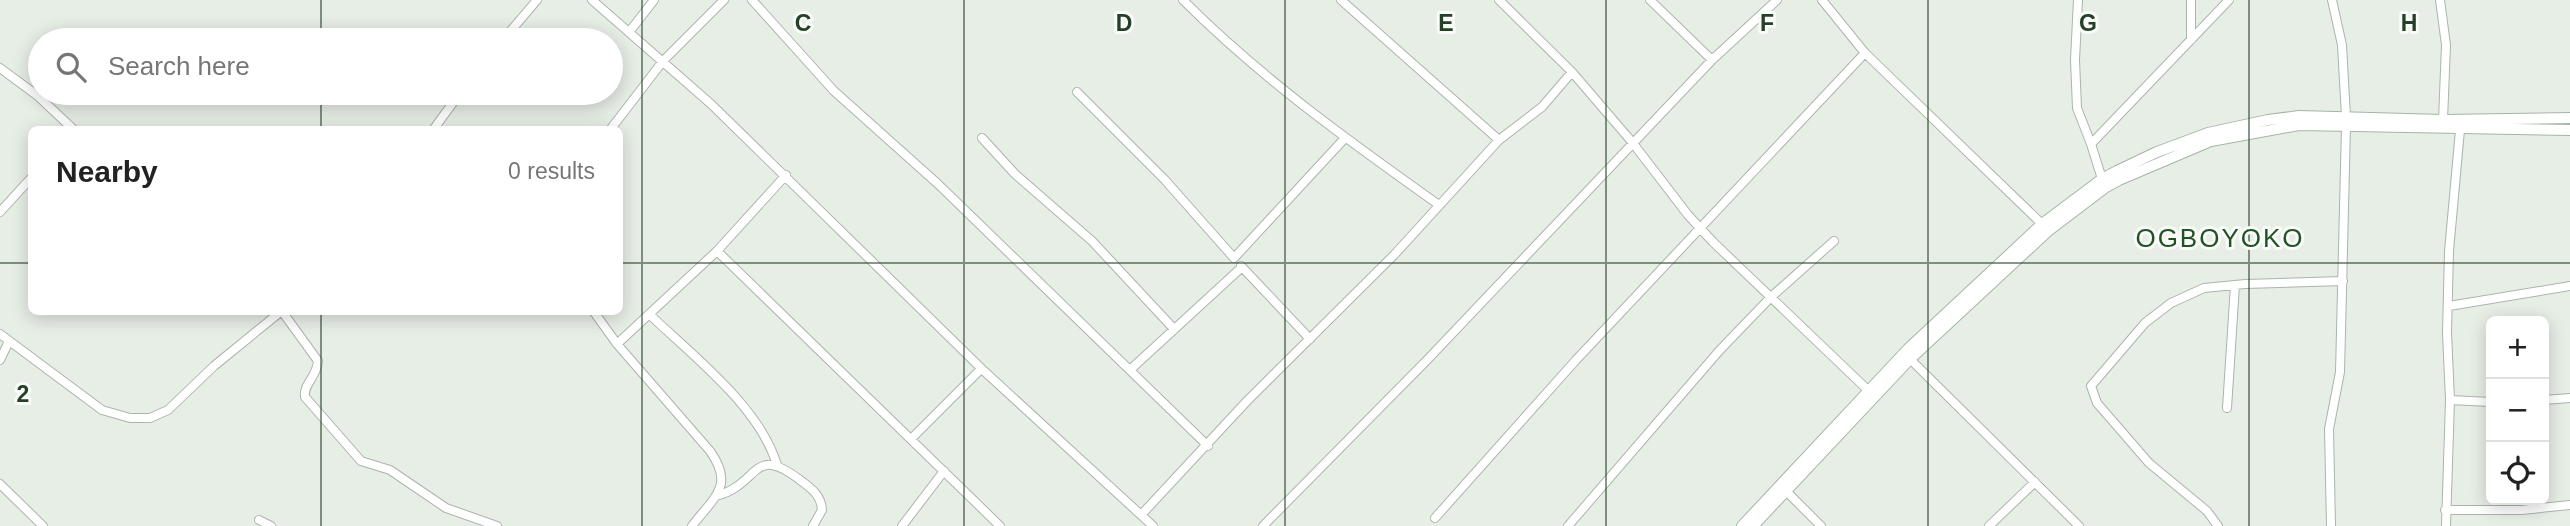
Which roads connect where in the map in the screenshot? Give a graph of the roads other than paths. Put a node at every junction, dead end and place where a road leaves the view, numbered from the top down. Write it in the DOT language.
graph roads {
  1 [pos="537,0"];
  2 [pos="592,0"];
  3 [pos="654,0"];
  4 [pos="724,0"];
  5 [pos="752,0"];
  6 [pos="1183,0"];
  7 [pos="1341,0"];
  8 [pos="1499,0"];
  9 [pos="1650,0"];
  10 [pos="1777,0"];
  11 [pos="1822,0"];
  12 [pos="2077,0"];
  13 [pos="2191,0"];
  14 [pos="2228,0"];
  15 [pos="2332,0"];
  16 [pos="2440,0"];
  17 [pos="513,28"];
  18 [pos="630,31"];
  19 [pos="2191,40"];
  20 [pos="1865,53"];
  21 [pos="1712,60"];
  22 [pos="663,61"];
  23 [pos="0,68"];
  24 [pos="1573,72"];
  25 [pos="28,89"];
  26 [pos="1077,92"];
  27 [pos="48,105"];
  28 [pos="451,105"];
  29 [pos="2570,118"];
  30 [pos="2443,120"];
  31 [pos="2346,121"];
  32 [pos="2419,124"];
  33 [pos="70,126"];
  34 [pos="436,126"];
  35 [pos="613,126"];
  36 [pos="2460,130"];
  37 [pos="2570,130"];
  38 [pos="982,138"];
  39 [pos="1345,138"];
  40 [pos="1499,140"];
  41 [pos="1632,142"];
  42 [pos="2091,144"];
  43 [pos="2160,156"];
  44 [pos="786,175"];
  45 [pos="2102,179"];
  46 [pos="28,181"];
  47 [pos="1439,205"];
  48 [pos="0,212"];
  49 [pos="2042,224"];
  50 [pos="1702,230"];
  51 [pos="1834,241"];
  52 [pos="717,251"];
  53 [pos="1234,258"];
  54 [pos="1242,267"];
  55 [pos="2343,281"];
  56 [pos="2235,285"];
  57 [pos="2570,286"];
  58 [pos="1771,297"];
  59 [pos="2449,306"];
  60 [pos="649,314"];
  61 [pos="280,315"];
  62 [pos="284,315"];
  63 [pos="596,315"];
  64 [pos="1174,330"];
  65 [pos="0,334"];
  66 [pos="1310,339"];
  67 [pos="9,341"];
  68 [pos="617,344"];
  69 [pos="1909,354"];
  70 [pos="0,360"];
  71 [pos="981,369"];
  72 [pos="1131,369"];
  73 [pos="1871,393"];
  74 [pos="2570,398"];
  75 [pos="2449,400"];
  76 [pos="2549,400"];
  77 [pos="2486,402"];
  78 [pos="2227,408"];
  79 [pos="911,439"];
  80 [pos="1208,446"];
  81 [pos="777,465"];
  82 [pos="944,471"];
  83 [pos="2035,482"];
  84 [pos="0,484"];
  85 [pos="1786,491"];
  86 [pos="716,496"];
  87 [pos="2570,505"];
  88 [pos="2445,510"];
  89 [pos="1142,514"];
  90 [pos="1435,518"];
  91 [pos="259,520"];
  92 [pos="43,526"];
  93 [pos="271,526"];
  94 [pos="497,526"];
  95 [pos="692,526"];
  96 [pos="813,526"];
  97 [pos="902,526"];
  98 [pos="1000,526"];
  99 [pos="1153,526"];
  100 [pos="1263,526"];
  101 [pos="1568,526"];
  102 [pos="1742,526"];
  103 [pos="1753,526"];
  104 [pos="1821,526"];
  105 [pos="1989,526"];
  106 [pos="2080,526"];
  107 [pos="2218,526"];
  108 [pos="2331,526"];
  109 [pos="2446,526"];
  1 -- 17 [label="street"];
  2 -- 18 [label="street"];
  3 -- 18 [label="street"];
  4 -- 22 [label="street"];
  5 -- 72 [label="street"];
  6 -- 39 [label="street"];
  7 -- 40 [label="street"];
  8 -- 24 [label="street"];
  9 -- 21 [label="street"];
  10 -- 21 [label="street"];
  11 -- 20 [label="street"];
  12 -- 42 [label="street"];
  13 -- 19 [label="street"];
  14 -- 19 [label="street"];
  15 -- 31 [label="street"];
  16 -- 30 [label="street"];
  18 -- 22 [label="street"];
  19 -- 42 [label="street"];
  20 -- 49 [label="street"];
  20 -- 50 [label="street"];
  21 -- 41 [label="street"];
  22 -- 35 [label="street"];
  22 -- 44 [label="street"];
  23 -- 25 [label="street"];
  24 -- 40 [label="street"];
  24 -- 41 [label="street"];
  26 -- 53 [label="street"];
  27 -- 33 [label="street"];
  28 -- 34 [label="street"];
  29 -- 30 [label="main road"];
  30 -- 32 [label="main road"];
  31 -- 32 [label="main road"];
  31 -- 43 [label="main road"];
  31 -- 55 [label="street"];
  32 -- 36 [label="main road"];
  36 -- 37 [label="main road"];
  36 -- 59 [label="street"];
  38 -- 64 [label="street"];
  39 -- 47 [label="street"];
  39 -- 53 [label="street"];
  40 -- 47 [label="street"];
  41 -- 50 [label="street"];
  41 -- 100 [label="street"];
  42 -- 45 [label="street"];
  43 -- 45 [label="main road"];
  43 -- 69 [label="main road"];
  44 -- 52 [label="street"];
  44 -- 71 [label="street"];
  45 -- 49 [label="main road"];
  46 -- 48 [label="street"];
  47 -- 66 [label="street"];
  49 -- 69 [label="main road"];
  50 -- 58 [label="street"];
  50 -- 90 [label="street"];
  51 -- 58 [label="street"];
  52 -- 60 [label="street"];
  52 -- 79 [label="street"];
  53 -- 54 [label="street"];
  54 -- 64 [label="street"];
  54 -- 66 [label="street"];
  55 -- 56 [label="street"];
  55 -- 108 [label="street"];
  56 -- 78 [label="street"];
  56 -- 107 [label="street"];
  57 -- 59 [label="street"];
  58 -- 73 [label="street"];
  58 -- 101 [label="street"];
  59 -- 75 [label="street"];
  60 -- 68 [label="street"];
  60 -- 81 [label="street"];
  61 -- 67 [label="street"];
  62 -- 94 [label="street"];
  63 -- 68 [label="street"];
  64 -- 72 [label="street"];
  65 -- 67 [label="street"];
  66 -- 80 [label="street"];
  67 -- 70 [label="street"];
  68 -- 86 [label="street"];
  69 -- 73 [label="main road"];
  69 -- 83 [label="street"];
  71 -- 79 [label="street"];
  71 -- 89 [label="street"];
  72 -- 80 [label="street"];
  73 -- 85 [label="main road"];
  73 -- 102 [label="main road"];
  74 -- 76 [label="street"];
  75 -- 77 [label="street"];
  75 -- 88 [label="street"];
  79 -- 82 [label="street"];
  80 -- 89 [label="street"];
  81 -- 86 [label="street"];
  81 -- 96 [label="street"];
  82 -- 97 [label="street"];
  82 -- 98 [label="street"];
  83 -- 105 [label="street"];
  83 -- 106 [label="street"];
  84 -- 92 [label="street"];
  85 -- 103 [label="main road"];
  85 -- 104 [label="street"];
  86 -- 95 [label="street"];
  87 -- 88 [label="street"];
  88 -- 109 [label="street"];
  89 -- 99 [label="street"];
  91 -- 93 [label="street"];
}
